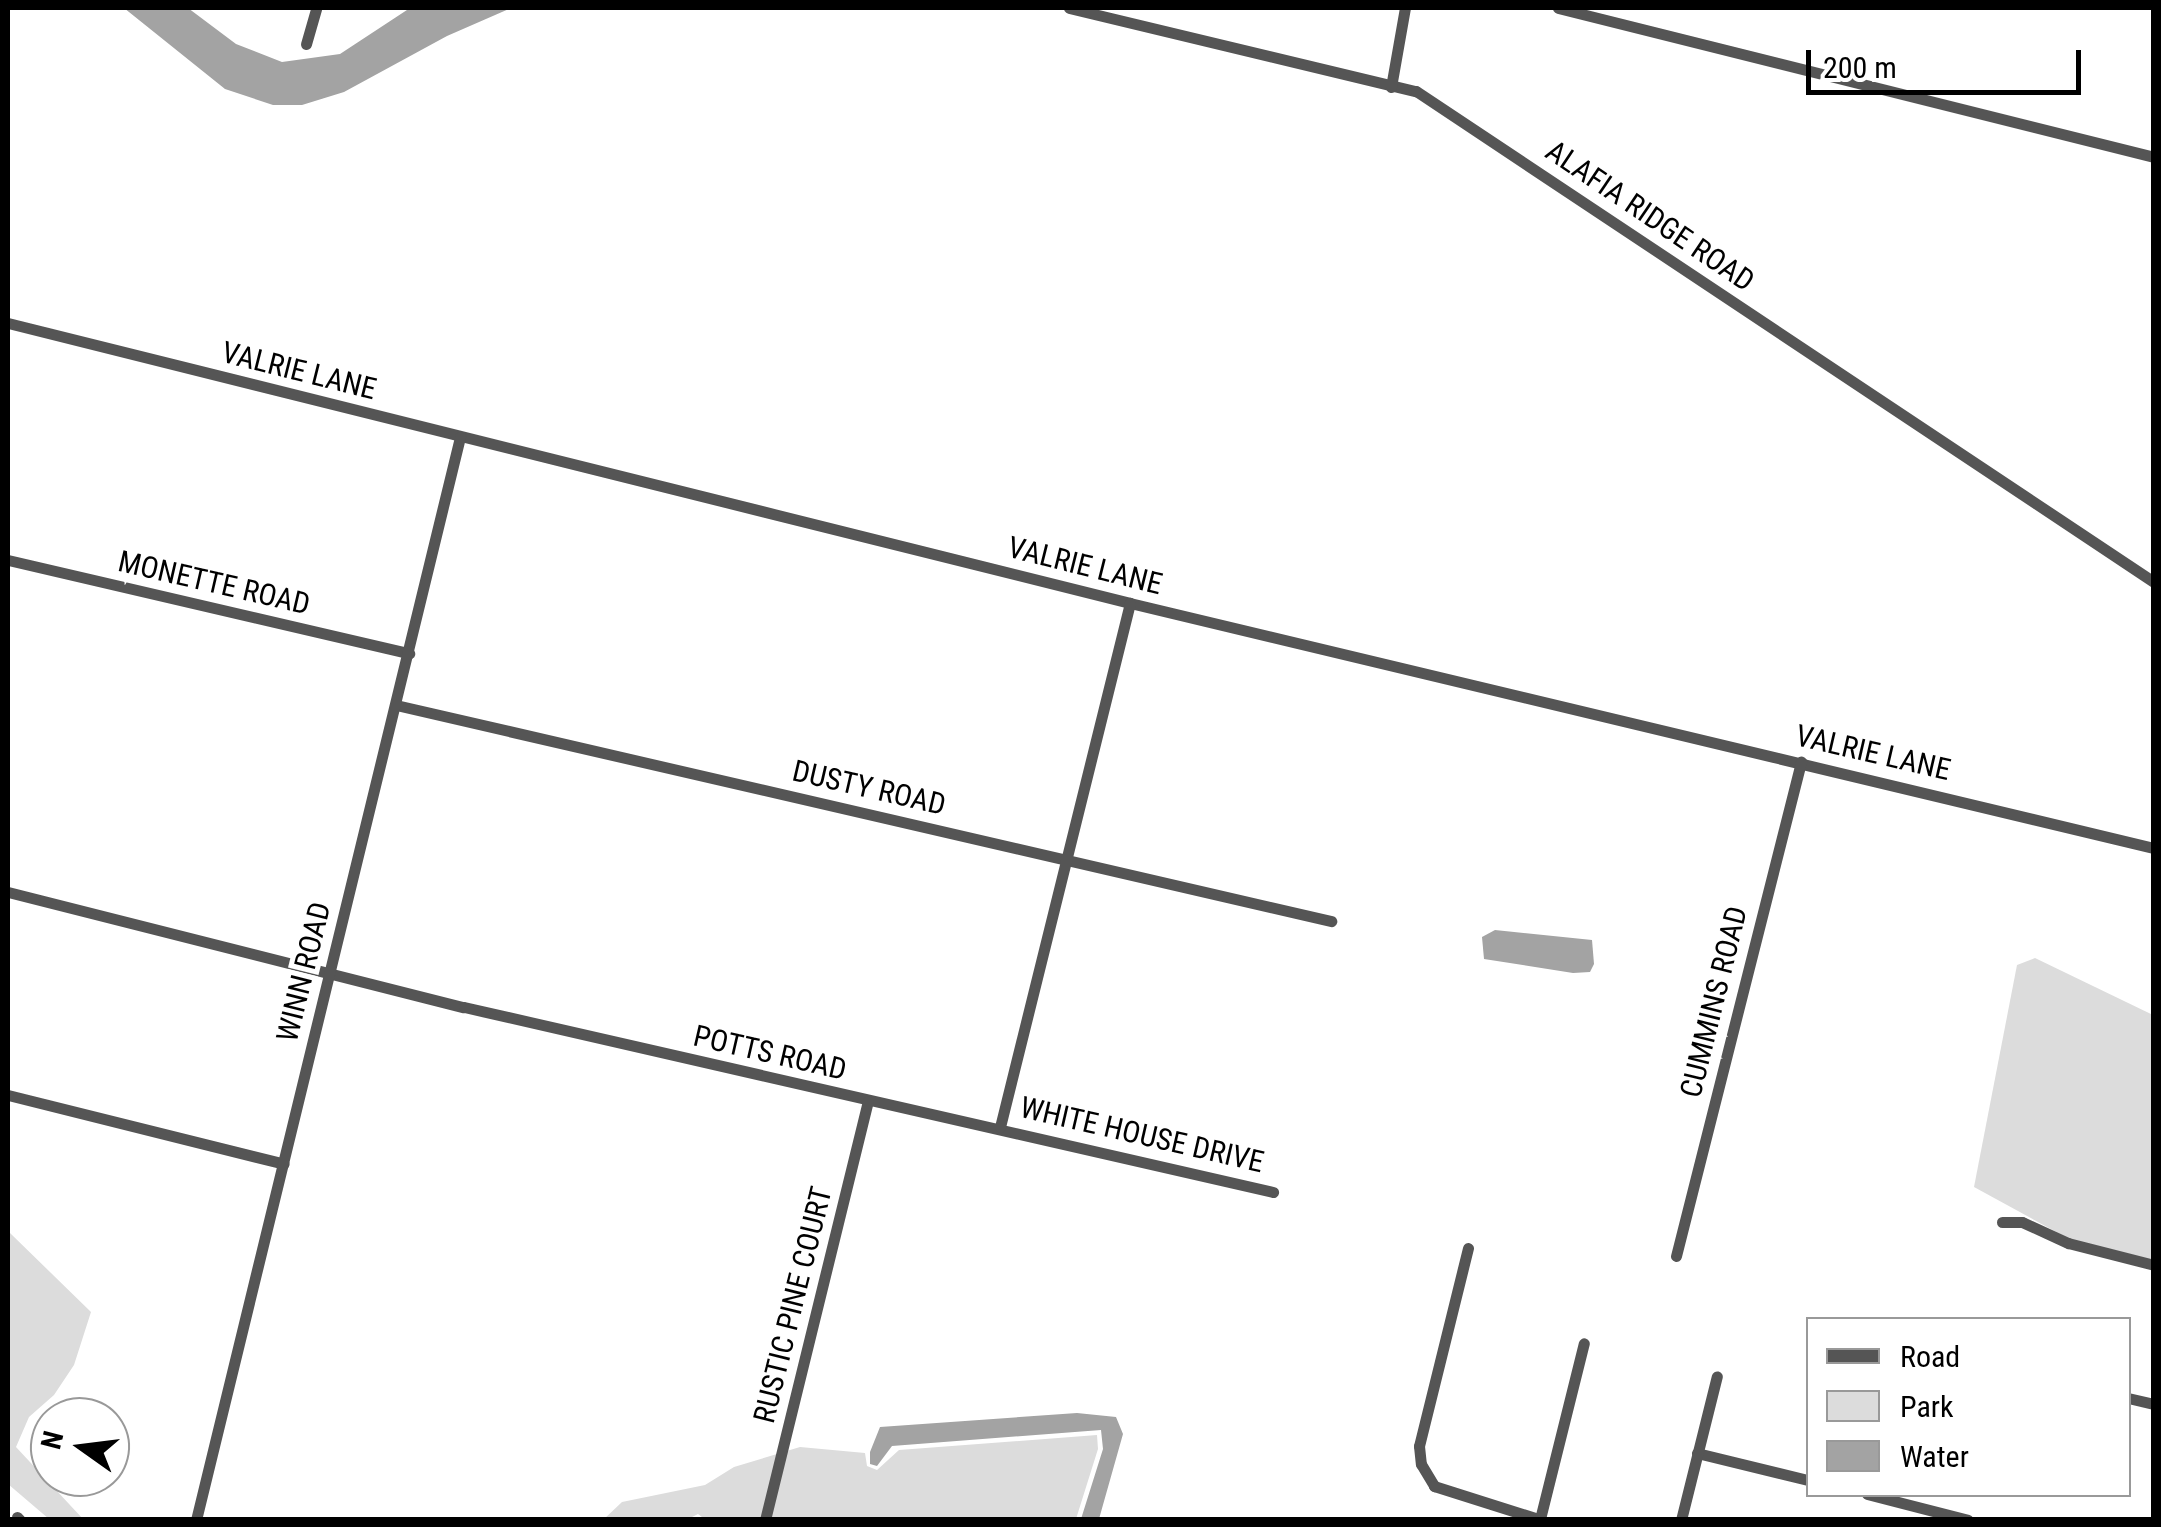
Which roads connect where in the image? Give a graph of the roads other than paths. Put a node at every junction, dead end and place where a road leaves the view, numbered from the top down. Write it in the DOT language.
graph roads {
  1 [pos="316,8"];
  2 [pos="1069,8"];
  3 [pos="1405,8"];
  4 [pos="1558,8"];
  5 [pos="306,44"];
  6 [pos="1390,88"];
  7 [pos="2154,157"];
  8 [pos="8,323"];
  9 [pos="460,437"];
  10 [pos="8,560"];
  11 [pos="2154,582"];
  12 [pos="1130,604"];
  13 [pos="409,653"];
  14 [pos="396,705"];
  15 [pos="1802,762"];
  16 [pos="2154,848"];
  17 [pos="1069,859"];
  18 [pos="8,892"];
  19 [pos="1331,922"];
  20 [pos="330,974"];
  21 [pos="8,1095"];
  22 [pos="868,1101"];
  23 [pos="1000,1126"];
  24 [pos="284,1164"];
  25 [pos="1273,1192"];
  26 [pos="2002,1222"];
  27 [pos="1468,1248"];
  28 [pos="1676,1256"];
  29 [pos="2154,1265"];
  30 [pos="1584,1343"];
  31 [pos="1716,1376"];
  32 [pos="1697,1453"];
  33 [pos="1806,1480"];
  34 [pos="1879,1497"];
  35 [pos="1541,1519"];
  36 [pos="196,1520"];
  37 [pos="765,1520"];
  38 [pos="1681,1520"];
  39 [pos="1968,1520"];
  1 -- 5 [label="street"];
  2 -- 6 [label="street, ALAFIA RIDGE ROAD"];
  3 -- 6 [label="street"];
  4 -- 7 [label="street"];
  6 -- 11 [label="street, ALAFIA RIDGE ROAD"];
  8 -- 9 [label="street, VALRIE LANE"];
  9 -- 12 [label="street, VALRIE LANE"];
  9 -- 13 [label="street, WINN ROAD"];
  10 -- 13 [label="street, MONETTE ROAD"];
  12 -- 15 [label="street, VALRIE LANE"];
  12 -- 17 [label="street"];
  13 -- 14 [label="street, WINN ROAD"];
  14 -- 17 [label="street, DUSTY ROAD"];
  14 -- 20 [label="street, WINN ROAD"];
  15 -- 16 [label="street, VALRIE LANE"];
  15 -- 28 [label="street, CUMMINS ROAD"];
  17 -- 19 [label="street, DUSTY ROAD"];
  17 -- 23 [label="street"];
  18 -- 20 [label="street, POTTS ROAD"];
  20 -- 22 [label="street, POTTS ROAD"];
  20 -- 24 [label="street, WINN ROAD"];
  21 -- 24 [label="street"];
  22 -- 23 [label="street, POTTS ROAD"];
  22 -- 37 [label="street, RUSTIC PINE COURT"];
  23 -- 25 [label="street, WHITE HOUSE DRIVE"];
  24 -- 36 [label="street, WINN ROAD"];
  26 -- 29 [label="street"];
  27 -- 35 [label="street"];
  30 -- 35 [label="street"];
  31 -- 32 [label="street"];
  32 -- 33 [label="street"];
  32 -- 38 [label="street"];
  34 -- 39 [label="street"];
}
